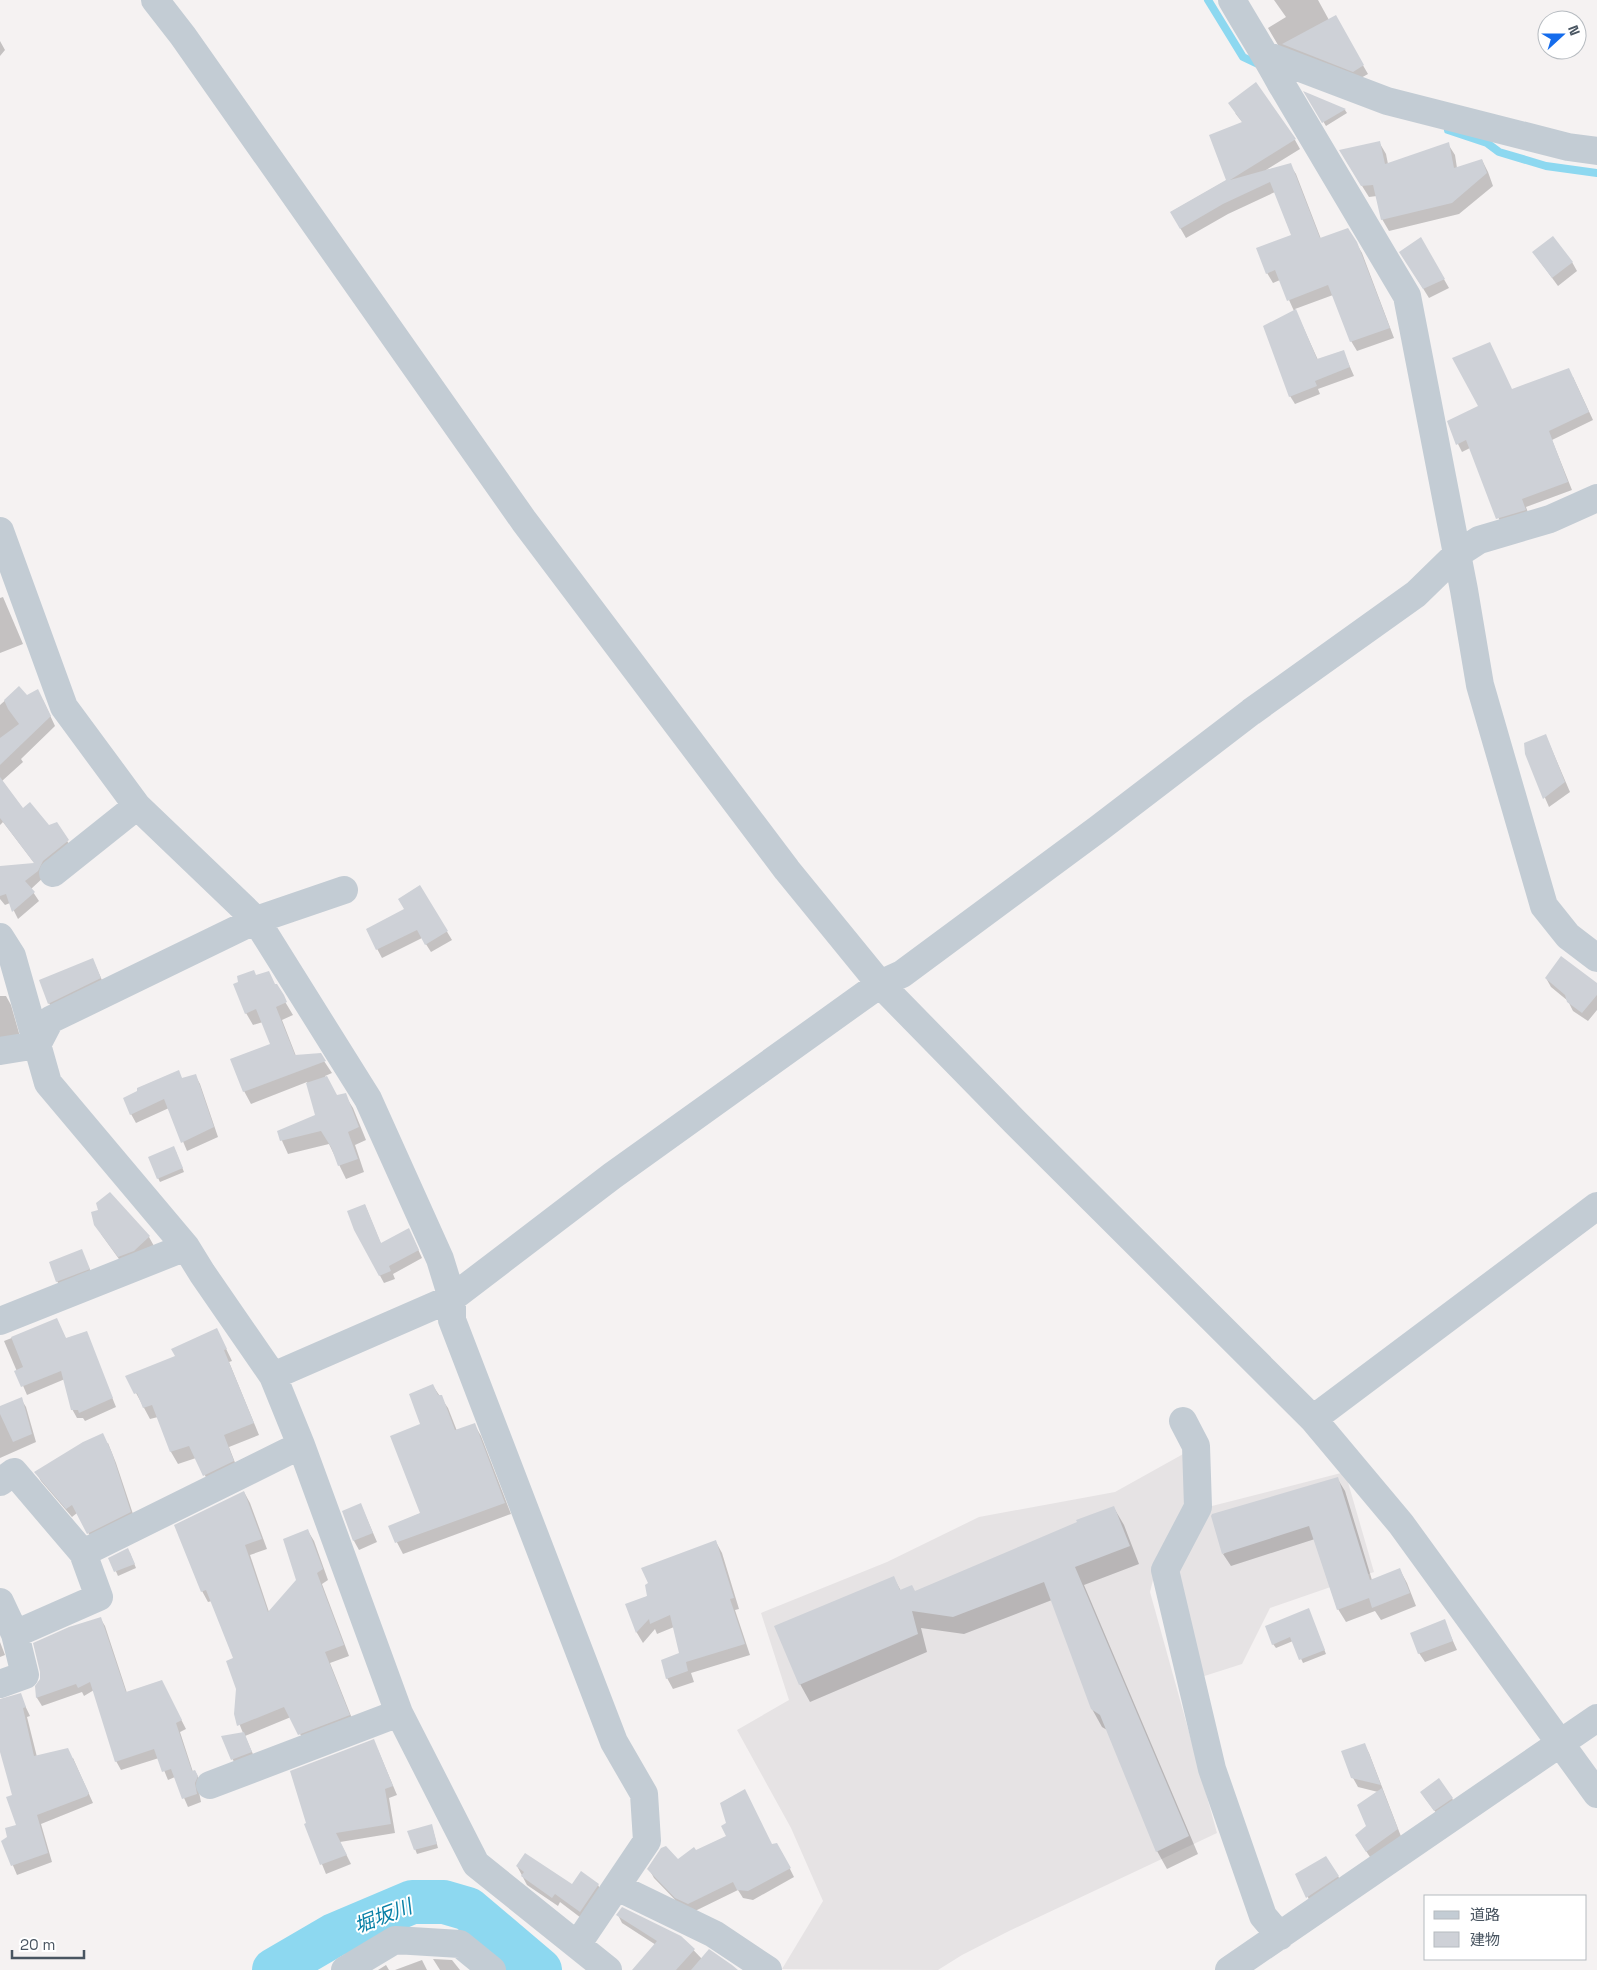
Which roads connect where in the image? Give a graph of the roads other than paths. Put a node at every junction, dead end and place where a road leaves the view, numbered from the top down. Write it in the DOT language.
graph roads {
  1 [pos="155,0"];
  2 [pos="1232,0"];
  3 [pos="1272,66"];
  4 [pos="1597,151"];
  5 [pos="1597,498"];
  6 [pos="0,531"];
  7 [pos="1456,555"];
  8 [pos="7,576"];
  9 [pos="137,806"];
  10 [pos="53,873"];
  11 [pos="344,890"];
  12 [pos="256,920"];
  13 [pos="0,937"];
  14 [pos="1597,958"];
  15 [pos="880,984"];
  16 [pos="37,1045"];
  17 [pos="0,1051"];
  18 [pos="1597,1206"];
  19 [pos="186,1247"];
  20 [pos="452,1298"];
  21 [pos="0,1321"];
  22 [pos="273,1376"];
  23 [pos="1313,1419"];
  24 [pos="1183,1421"];
  25 [pos="301,1445"];
  26 [pos="0,1482"];
  27 [pos="83,1553"];
  28 [pos="0,1602"];
  29 [pos="15,1634"];
  30 [pos="0,1684"];
  31 [pos="399,1713"];
  32 [pos="1597,1718"];
  33 [pos="1560,1744"];
  34 [pos="210,1785"];
  35 [pos="1597,1794"];
  36 [pos="617,1887"];
  37 [pos="1280,1936"];
  38 [pos="576,1945"];
  39 [pos="345,1970"];
  40 [pos="492,1970"];
  41 [pos="608,1970"];
  42 [pos="768,1970"];
  43 [pos="1229,1970"];
  1 -- 15 [label="street"];
  2 -- 3 [label="street"];
  3 -- 4 [label="street"];
  3 -- 7 [label="street"];
  5 -- 7 [label="street"];
  6 -- 8 [label="street"];
  7 -- 14 [label="street"];
  7 -- 15 [label="street"];
  8 -- 9 [label="street"];
  9 -- 10 [label="street"];
  9 -- 12 [label="street"];
  11 -- 12 [label="street"];
  12 -- 16 [label="street"];
  12 -- 20 [label="street"];
  13 -- 16 [label="street"];
  15 -- 20 [label="street"];
  15 -- 23 [label="street"];
  16 -- 17 [label="street"];
  16 -- 19 [label="street"];
  18 -- 23 [label="street"];
  19 -- 21 [label="street"];
  19 -- 22 [label="street"];
  20 -- 22 [label="street"];
  20 -- 36 [label="street"];
  22 -- 25 [label="street"];
  23 -- 33 [label="street"];
  24 -- 37 [label="street"];
  25 -- 27 [label="street"];
  25 -- 31 [label="street"];
  26 -- 27 [label="street"];
  27 -- 29 [label="street"];
  28 -- 29 [label="street"];
  29 -- 30 [label="street"];
  31 -- 34 [label="street"];
  31 -- 38 [label="street"];
  32 -- 33 [label="street"];
  33 -- 35 [label="street"];
  33 -- 37 [label="street"];
  36 -- 38 [label="street"];
  36 -- 42 [label="street"];
  37 -- 43 [label="street"];
  38 -- 41 [label="street"];
  39 -- 40 [label="street"];
}
